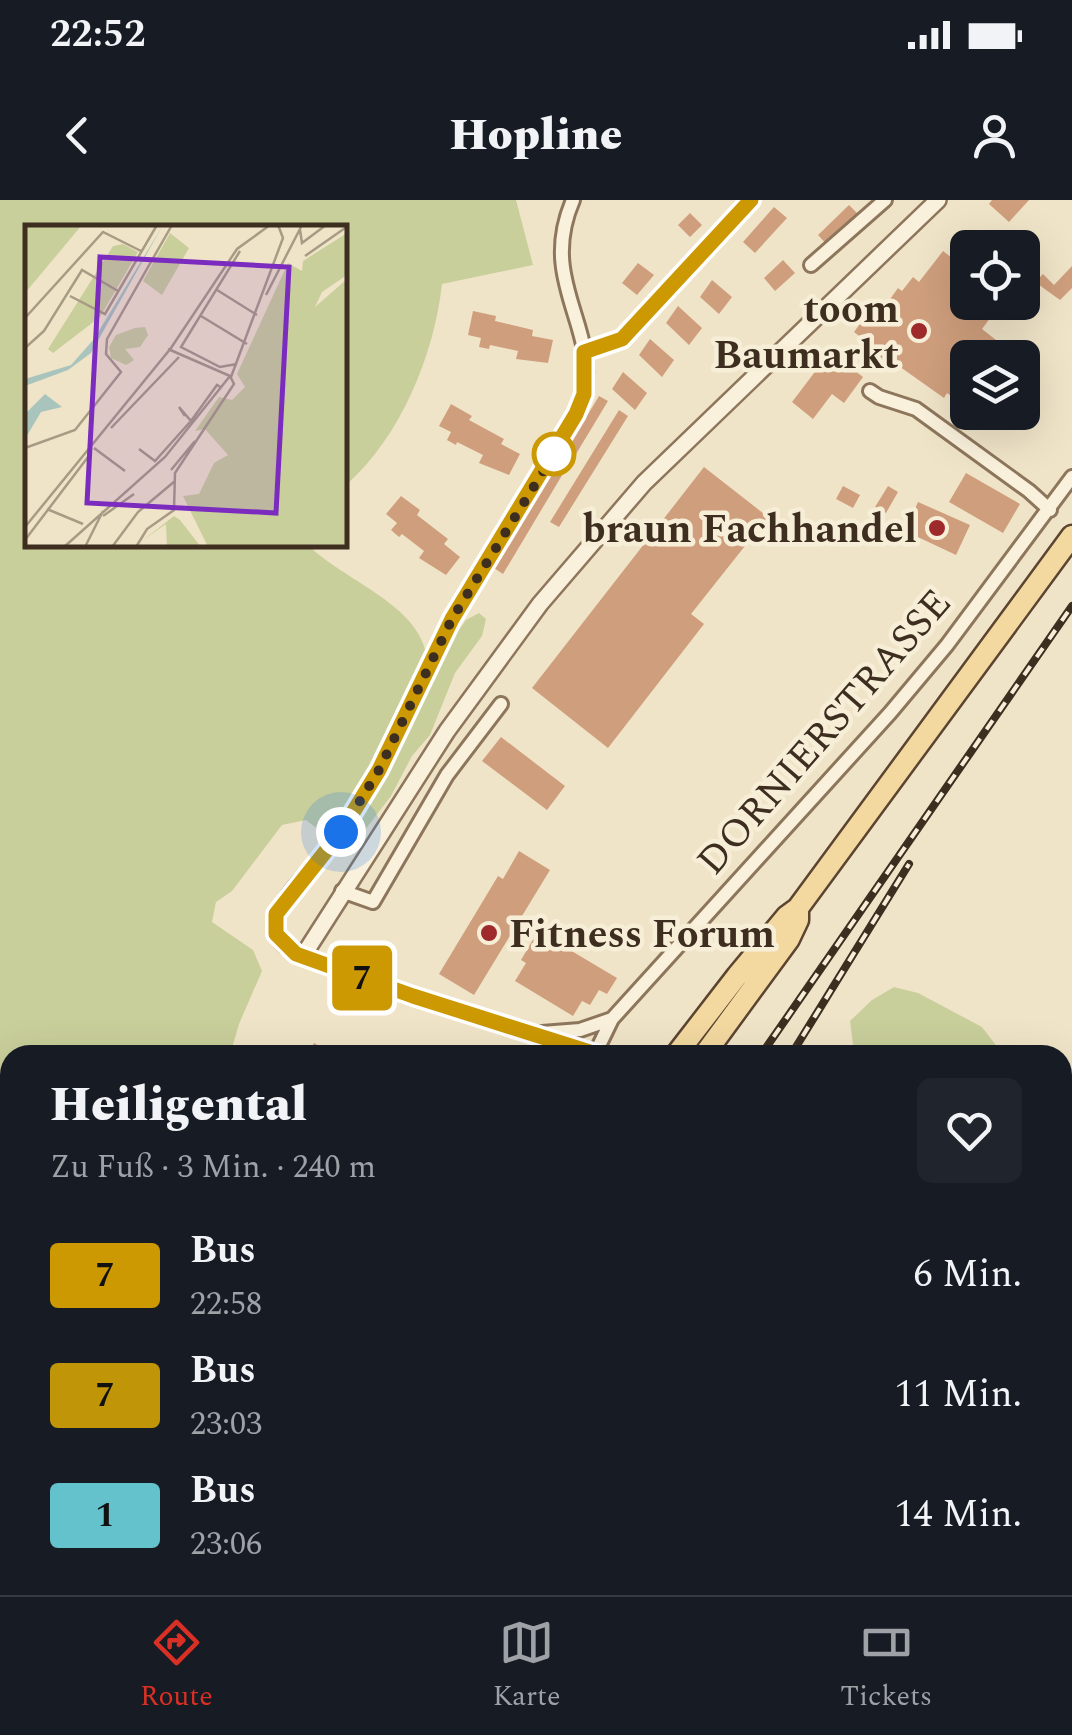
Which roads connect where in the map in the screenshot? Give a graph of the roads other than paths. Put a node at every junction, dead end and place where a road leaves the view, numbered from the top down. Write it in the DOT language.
graph roads {
  1 [pos="573,200"];
  2 [pos="751,200"];
  3 [pos="885,200"];
  4 [pos="938,200"];
  5 [pos="811,265"];
  6 [pos="584,352"];
  7 [pos="870,390"];
  8 [pos="1072,477"];
  9 [pos="1050,510"];
  10 [pos="1072,536"];
  11 [pos="502,704"];
  12 [pos="342,890"];
  13 [pos="798,908"];
  14 [pos="303,956"];
  15 [pos="612,1019"];
  16 [pos="536,1033"];
  17 [pos="569,1045"];
  18 [pos="601,1045"];
  19 [pos="684,1045"];
  20 [pos="711,1045"];
  1 -- 6 [label="street"];
  2 -- 6 [label="street"];
  3 -- 5 [label="street"];
  4 -- 12 [label="street"];
  6 -- 14 [label="street"];
  7 -- 9 [label="street"];
  8 -- 9 [label="street, DORNIERSTRASSE"];
  9 -- 15 [label="street, DORNIERSTRASSE"];
  10 -- 13 [label="main road"];
  11 -- 12 [label="street"];
  12 -- 14 [label="street"];
  13 -- 19 [label="main road"];
  13 -- 20 [label="main road"];
  14 -- 16 [label="street, DORNIERSTRASSE"];
  15 -- 16 [label="street, DORNIERSTRASSE"];
  15 -- 18 [label="street, DORNIERSTRASSE"];
  16 -- 17 [label="street, DORNIERSTRASSE"];
}
